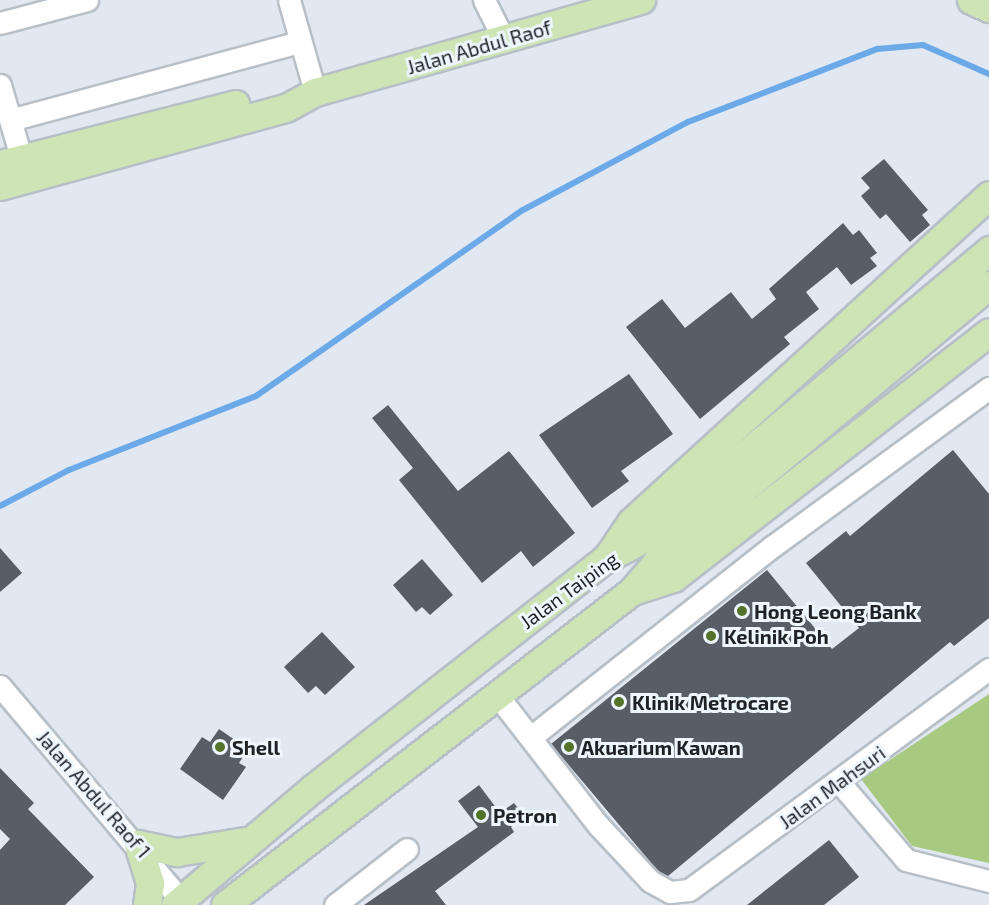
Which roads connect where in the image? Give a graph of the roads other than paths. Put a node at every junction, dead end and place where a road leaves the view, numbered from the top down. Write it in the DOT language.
graph roads {
  1 [pos="87,0"];
  2 [pos="289,0"];
  3 [pos="484,0"];
  4 [pos="641,0"];
  5 [pos="971,0"];
  6 [pos="590,7"];
  7 [pos="989,8"];
  8 [pos="0,23"];
  9 [pos="504,40"];
  10 [pos="298,42"];
  11 [pos="0,86"];
  12 [pos="315,92"];
  13 [pos="8,129"];
  14 [pos="16,168"];
  15 [pos="0,186"];
  16 [pos="989,195"];
  17 [pos="989,250"];
  18 [pos="989,285"];
  19 [pos="989,332"];
  20 [pos="989,388"];
  21 [pos="830,400"];
  22 [pos="752,518"];
  23 [pos="773,546"];
  24 [pos="605,559"];
  25 [pos="632,591"];
  26 [pos="989,669"];
  27 [pos="0,686"];
  28 [pos="497,694"];
  29 [pos="531,737"];
  30 [pos="838,782"];
  31 [pos="250,840"];
  32 [pos="138,844"];
  33 [pos="407,849"];
  34 [pos="989,881"];
  35 [pos="180,904"];
  36 [pos="147,905"];
  37 [pos="225,905"];
  38 [pos="335,905"];
  1 -- 8 [label="street"];
  2 -- 10 [label="street"];
  3 -- 9 [label="street"];
  4 -- 6 [label="main road, Jalan Abdul Raof"];
  5 -- 7 [label="main road"];
  6 -- 9 [label="main road, Jalan Abdul Raof"];
  9 -- 12 [label="main road, Jalan Abdul Raof"];
  10 -- 12 [label="street"];
  10 -- 13 [label="street"];
  11 -- 13 [label="street"];
  12 -- 14 [label="main road, Jalan Abdul Raof"];
  13 -- 14 [label="street"];
  14 -- 15 [label="main road, Jalan Abdul Raof"];
  16 -- 24 [label="main road"];
  17 -- 21 [label="main road, Jalan Taiping"];
  18 -- 21 [label="main road, Jalan Taiping"];
  19 -- 22 [label="main road"];
  20 -- 23 [label="street"];
  21 -- 24 [label="main road, Jalan Taiping"];
  21 -- 25 [label="main road, Jalan Taiping"];
  22 -- 23 [label="street"];
  22 -- 25 [label="main road"];
  23 -- 29 [label="street"];
  24 -- 31 [label="main road, Jalan Taiping"];
  25 -- 28 [label="main road, Jalan Taiping"];
  26 -- 30 [label="street, Jalan Mahsuri"];
  27 -- 32 [label="street, Jalan Abdul Raof 1"];
  28 -- 29 [label="street"];
  28 -- 37 [label="main road, Jalan Taiping"];
  29 -- 30 [label="street, Jalan Mahsuri"];
  30 -- 34 [label="street"];
  31 -- 32 [label="main road"];
  31 -- 35 [label="main road, Jalan Taiping"];
  32 -- 35 [label="street, Jalan Abdul Raof 1"];
  32 -- 36 [label="main road"];
  33 -- 38 [label="street"];
}
